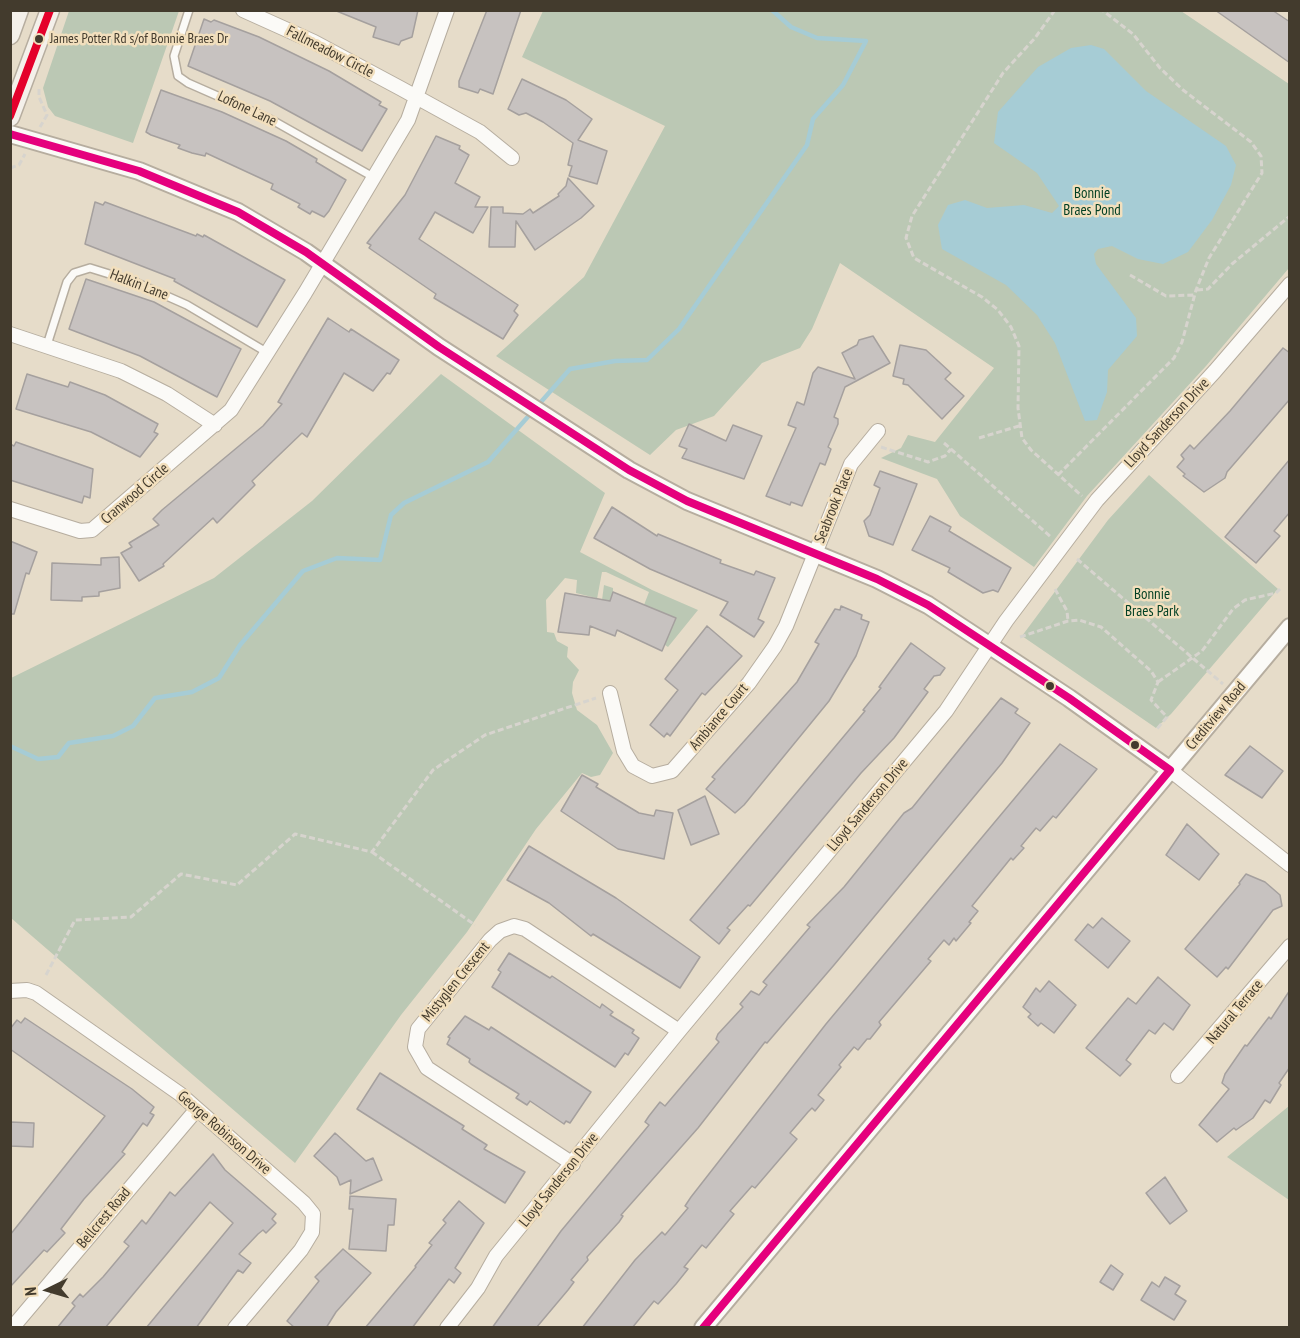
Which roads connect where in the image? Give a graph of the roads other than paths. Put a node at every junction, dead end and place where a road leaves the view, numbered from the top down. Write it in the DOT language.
graph roads {
  1 [pos="19,10"];
  2 [pos="50,10"];
  3 [pos="189,10"];
  4 [pos="243,10"];
  5 [pos="447,10"];
  6 [pos="10,35"];
  7 [pos="416,97"];
  8 [pos="10,117"];
  9 [pos="10,134"];
  10 [pos="512,158"];
  11 [pos="375,178"];
  12 [pos="323,263"];
  13 [pos="1290,284"];
  14 [pos="10,334"];
  15 [pos="47,345"];
  16 [pos="268,353"];
  17 [pos="215,425"];
  18 [pos="874,436"];
  19 [pos="10,509"];
  20 [pos="815,553"];
  21 [pos="1290,627"];
  22 [pos="991,645"];
  23 [pos="610,693"];
  24 [pos="1170,770"];
  25 [pos="1290,866"];
  26 [pos="1290,946"];
  27 [pos="10,991"];
  28 [pos="679,1031"];
  29 [pos="1178,1076"];
  30 [pos="197,1109"];
  31 [pos="573,1164"];
  32 [pos="12,1328"];
  33 [pos="235,1328"];
  34 [pos="447,1328"];
  35 [pos="703,1328"];
  1 -- 6 [label="main road"];
  2 -- 8 [label="main road"];
  3 -- 11 [label="lane, Lofone Lane"];
  4 -- 7 [label="street, Fallmeadow Circle"];
  5 -- 7 [label="street"];
  7 -- 10 [label="street, Fallmeadow Circle"];
  7 -- 11 [label="street"];
  9 -- 12 [label="street"];
  11 -- 12 [label="street"];
  12 -- 16 [label="street, Cranwood Circle"];
  12 -- 20 [label="street"];
  13 -- 22 [label="street, Lloyd Sanderson Drive"];
  14 -- 15 [label="street"];
  15 -- 16 [label="lane, Halkin Lane"];
  15 -- 17 [label="street"];
  16 -- 17 [label="street, Cranwood Circle"];
  17 -- 19 [label="street, Cranwood Circle"];
  18 -- 20 [label="street, Seabrook Place"];
  20 -- 22 [label="street"];
  20 -- 23 [label="street, Ambiance Court"];
  21 -- 24 [label="street, Creditview Road"];
  22 -- 24 [label="street"];
  22 -- 28 [label="street, Lloyd Sanderson Drive"];
  24 -- 25 [label="street"];
  24 -- 35 [label="street, Creditview Road"];
  26 -- 29 [label="street, Natural Terrace"];
  27 -- 30 [label="street, George Robinson Drive"];
  28 -- 31 [label="street, Lloyd Sanderson Drive"];
  28 -- 31 [label="street, Mistyglen Crescent"];
  30 -- 32 [label="street, Bellcrest Road"];
  30 -- 33 [label="street, George Robinson Drive"];
  31 -- 34 [label="street, Lloyd Sanderson Drive"];
}
